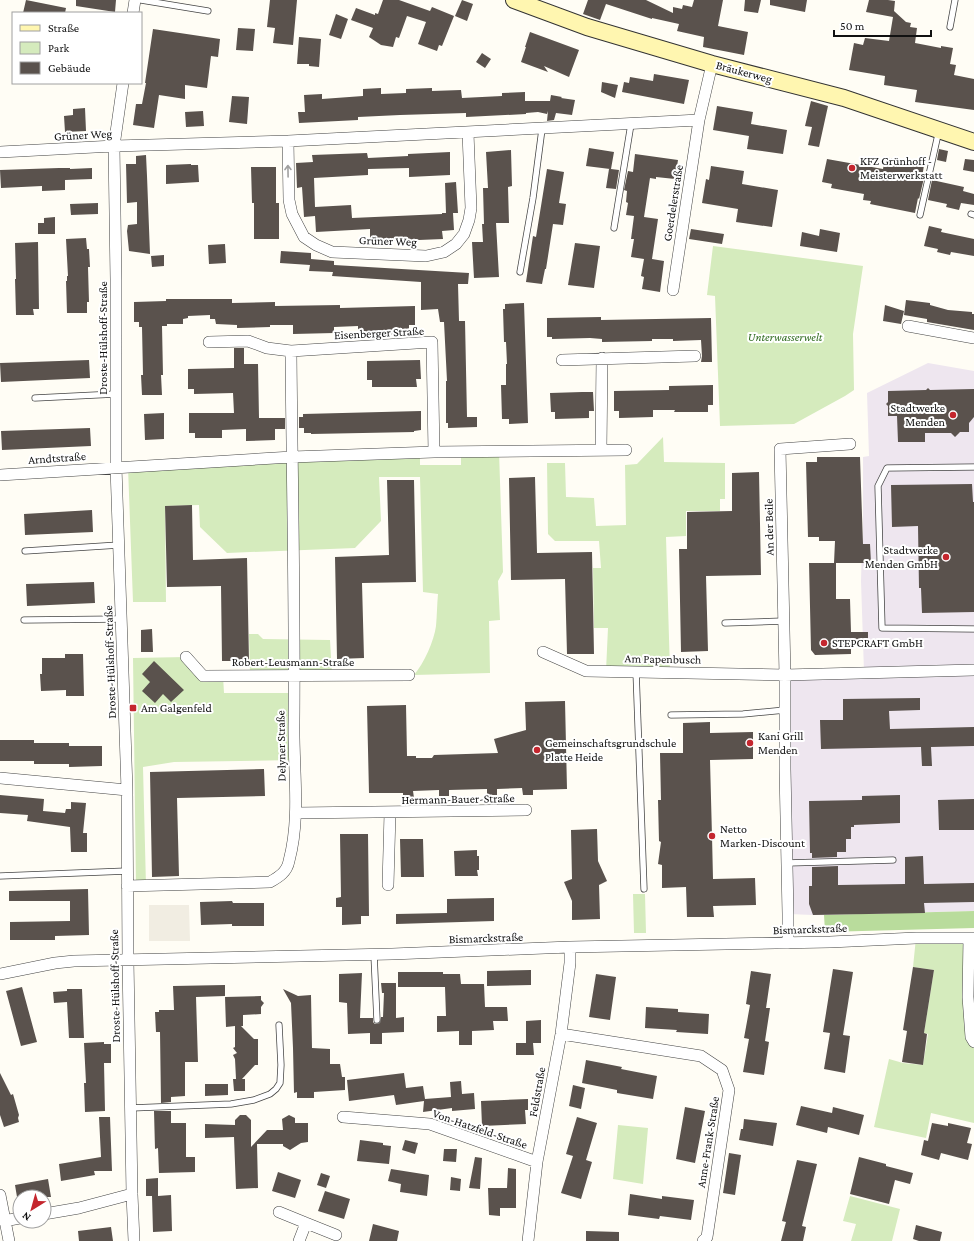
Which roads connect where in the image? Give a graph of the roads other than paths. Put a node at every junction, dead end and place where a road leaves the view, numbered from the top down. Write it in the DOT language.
graph roads {
  1 [pos="135,0"];
  2 [pos="141,0"];
  3 [pos="514,0"];
  4 [pos="955,0"];
  5 [pos="208,11"];
  6 [pos="133,12"];
  7 [pos="950,27"];
  8 [pos="712,64"];
  9 [pos="123,84"];
  10 [pos="699,120"];
  11 [pos="631,124"];
  12 [pos="542,129"];
  13 [pos="939,130"];
  14 [pos="468,133"];
  15 [pos="288,141"];
  16 [pos="974,142"];
  17 [pos="114,146"];
  18 [pos="0,152"];
  19 [pos="920,215"];
  20 [pos="614,228"];
  21 [pos="520,272"];
  22 [pos="673,290"];
  23 [pos="908,326"];
  24 [pos="974,338"];
  25 [pos="209,342"];
  26 [pos="291,351"];
  27 [pos="695,356"];
  28 [pos="602,358"];
  29 [pos="562,360"];
  30 [pos="116,394"];
  31 [pos="35,398"];
  32 [pos="850,444"];
  33 [pos="601,450"];
  34 [pos="626,450"];
  35 [pos="434,452"];
  36 [pos="292,457"];
  37 [pos="116,467"];
  38 [pos="974,467"];
  39 [pos="0,475"];
  40 [pos="119,545"];
  41 [pos="25,551"];
  42 [pos="24,620"];
  43 [pos="122,620"];
  44 [pos="784,621"];
  45 [pos="725,623"];
  46 [pos="974,629"];
  47 [pos="543,652"];
  48 [pos="186,657"];
  49 [pos="974,670"];
  50 [pos="636,671"];
  51 [pos="294,675"];
  52 [pos="409,675"];
  53 [pos="786,675"];
  54 [pos="785,710"];
  55 [pos="671,715"];
  56 [pos="0,778"];
  57 [pos="127,790"];
  58 [pos="526,810"];
  59 [pos="296,813"];
  60 [pos="390,813"];
  61 [pos="893,860"];
  62 [pos="787,863"];
  63 [pos="127,871"];
  64 [pos="0,876"];
  65 [pos="388,885"];
  66 [pos="127,886"];
  67 [pos="644,889"];
  68 [pos="971,938"];
  69 [pos="788,943"];
  70 [pos="570,948"];
  71 [pos="374,955"];
  72 [pos="128,960"];
  73 [pos="0,974"];
  74 [pos="377,1020"];
  75 [pos="279,1025"];
  76 [pos="561,1034"];
  77 [pos="974,1042"];
  78 [pos="131,1108"];
  79 [pos="343,1117"];
  80 [pos="537,1162"];
  81 [pos="132,1194"];
  82 [pos="0,1195"];
  83 [pos="280,1212"];
  84 [pos="52,1213"];
  85 [pos="12,1220"];
  86 [pos="4,1221"];
  87 [pos="306,1223"];
  88 [pos="336,1235"];
  89 [pos="9,1241"];
  90 [pos="134,1241"];
  91 [pos="299,1241"];
  92 [pos="528,1241"];
  93 [pos="704,1241"];
  1 -- 6 [label="street"];
  2 -- 5 [label="lane"];
  3 -- 8 [label="main road, Bräukerweg"];
  4 -- 7 [label="lane"];
  8 -- 10 [label="street"];
  8 -- 13 [label="main road, Bräukerweg"];
  9 -- 17 [label="street, Droste-Hülshoff-Straße"];
  10 -- 11 [label="street, Grüner Weg"];
  10 -- 22 [label="street, Goerdelerstraße"];
  11 -- 12 [label="street, Grüner Weg"];
  11 -- 20 [label="lane"];
  12 -- 14 [label="street, Grüner Weg"];
  12 -- 21 [label="lane"];
  13 -- 16 [label="main road, Bräukerweg"];
  13 -- 19 [label="lane"];
  14 -- 15 [label="street, Grüner Weg"];
  14 -- 15 [label="street, Grüner Weg, one-way"];
  15 -- 17 [label="street, Grüner Weg"];
  17 -- 18 [label="street, Grüner Weg"];
  17 -- 30 [label="street, Droste-Hülshoff-Straße"];
  23 -- 24 [label="street"];
  25 -- 26 [label="street, Eisenberger Straße"];
  26 -- 35 [label="street, Eisenberger Straße"];
  26 -- 36 [label="street"];
  27 -- 28 [label="street"];
  28 -- 29 [label="street"];
  28 -- 33 [label="street"];
  30 -- 31 [label="lane"];
  30 -- 37 [label="street, Droste-Hülshoff-Straße"];
  32 -- 44 [label="street, An der Beile"];
  33 -- 34 [label="street"];
  33 -- 35 [label="street"];
  35 -- 36 [label="street"];
  36 -- 37 [label="street"];
  36 -- 51 [label="street, Delyner Straße"];
  37 -- 39 [label="street, Arndtstraße"];
  37 -- 40 [label="street, Droste-Hülshoff-Straße"];
  38 -- 46 [label="lane"];
  40 -- 41 [label="lane"];
  40 -- 43 [label="street, Droste-Hülshoff-Straße"];
  42 -- 43 [label="lane"];
  43 -- 57 [label="street, Droste-Hülshoff-Straße"];
  44 -- 45 [label="lane"];
  44 -- 53 [label="street, An der Beile"];
  47 -- 50 [label="street, Am Papenbusch"];
  48 -- 51 [label="street, Robert-Leusmann-Straße"];
  49 -- 53 [label="street, Am Papenbusch"];
  50 -- 53 [label="street, Am Papenbusch"];
  50 -- 67 [label="lane"];
  51 -- 52 [label="street, Robert-Leusmann-Straße"];
  51 -- 59 [label="street, Delyner Straße"];
  53 -- 54 [label="street"];
  54 -- 55 [label="lane"];
  54 -- 62 [label="street"];
  56 -- 57 [label="street"];
  57 -- 63 [label="street, Droste-Hülshoff-Straße"];
  58 -- 60 [label="street, Hermann-Bauer-Straße"];
  59 -- 60 [label="street, Hermann-Bauer-Straße"];
  59 -- 66 [label="street, Delyner Straße"];
  60 -- 65 [label="street, Hermann-Bauer-Straße"];
  61 -- 62 [label="lane"];
  62 -- 69 [label="street"];
  63 -- 64 [label="lane"];
  63 -- 66 [label="street, Droste-Hülshoff-Straße"];
  66 -- 72 [label="street, Droste-Hülshoff-Straße"];
  68 -- 69 [label="street, Bismarckstraße"];
  68 -- 77 [label="street"];
  69 -- 70 [label="street, Bismarckstraße"];
  70 -- 71 [label="street, Bismarckstraße"];
  70 -- 76 [label="street, Feldstraße"];
  71 -- 72 [label="street, Bismarckstraße"];
  71 -- 74 [label="lane"];
  72 -- 73 [label="street, Bismarckstraße"];
  72 -- 78 [label="street, Droste-Hülshoff-Straße"];
  75 -- 78 [label="lane"];
  76 -- 80 [label="street, Feldstraße"];
  76 -- 93 [label="street, Anne-Frank-Straße"];
  78 -- 81 [label="street, Droste-Hülshoff-Straße"];
  79 -- 80 [label="street, Von-Hatzfeld-Straße"];
  80 -- 92 [label="street, Feldstraße"];
  81 -- 84 [label="street"];
  81 -- 90 [label="street, Droste-Hülshoff-Straße"];
  82 -- 86 [label="street"];
  83 -- 87 [label="street"];
  85 -- 86 [label="street"];
  86 -- 89 [label="street"];
  87 -- 88 [label="street"];
  87 -- 91 [label="street"];
}
